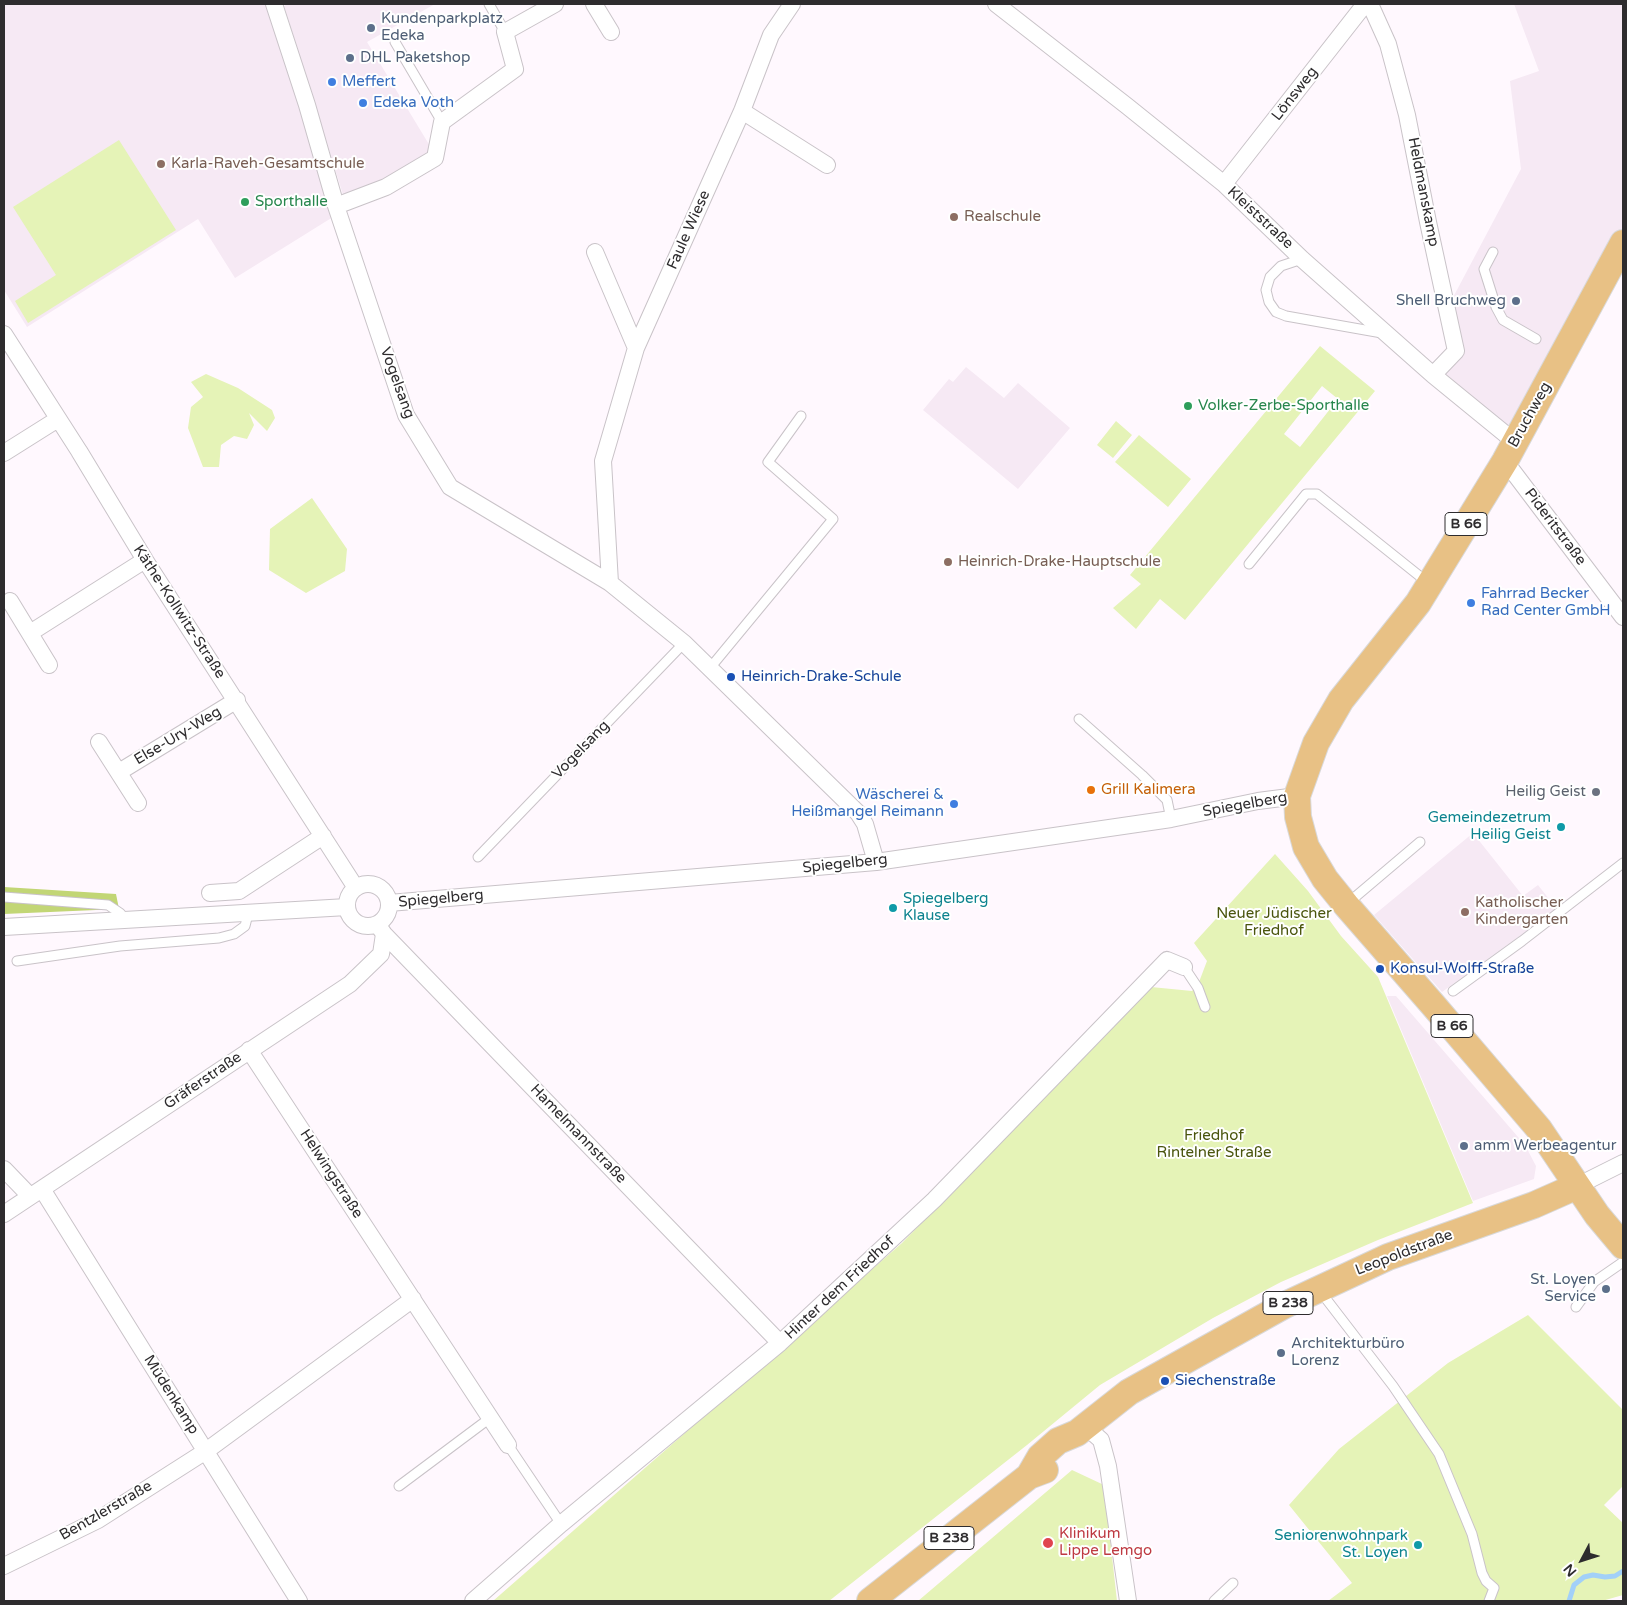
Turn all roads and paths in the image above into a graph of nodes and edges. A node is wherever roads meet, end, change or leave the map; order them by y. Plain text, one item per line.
1 (274, 4) edge
2 (489, 4) edge
3 (555, 4) edge
4 (594, 4) edge
5 (792, 4) edge
6 (996, 4) edge
7 (1365, 4) edge
8 (1370, 4) edge
9 (506, 32) junction
10 (611, 32) dead end
11 (395, 42) dead end
12 (742, 111) junction
13 (442, 122) junction
14 (827, 165) dead end
15 (1224, 184) junction
16 (336, 206) junction
17 (1623, 243) edge
18 (595, 252) dead end
19 (1493, 252) dead end
20 (1302, 258) junction
21 (4, 334) edge
22 (1388, 334) junction
23 (1536, 339) dead end
24 (636, 348) junction
25 (1433, 375) junction
26 (801, 416) dead end
27 (58, 419) junction
28 (1510, 452) junction
29 (4, 453) edge
30 (145, 560) junction
31 (1249, 564) dead end
32 (610, 583) junction
33 (1430, 584) junction
34 (10, 601) dead end
35 (1623, 617) edge
36 (30, 633) junction
37 (684, 643) junction
38 (50, 665) dead end
39 (710, 668) junction
40 (237, 700) junction
41 (1079, 719) dead end
42 (99, 742) dead end
43 (119, 772) junction
44 (1297, 796) junction
45 (138, 802) dead end
46 (1171, 819) junction
47 (323, 836) junction
48 (1420, 842) dead end
49 (478, 857) dead end
50 (876, 862) junction
51 (1623, 863) edge
52 (356, 888) junction
53 (210, 892) dead end
54 (4, 897) edge
55 (388, 904) junction
56 (1346, 905) junction
57 (346, 907) junction
58 (248, 914) junction
59 (125, 919) junction
60 (4, 927) edge
61 (381, 929) junction
62 (17, 961) dead end
63 (1184, 968) joint
64 (1453, 991) dead end
65 (1205, 1007) dead end
66 (249, 1050) junction
67 (1623, 1163) edge
68 (4, 1169) edge
69 (1576, 1186) junction
70 (36, 1192) junction
71 (4, 1214) edge
72 (1623, 1246) edge
73 (1623, 1262) edge
74 (1318, 1288) junction
75 (413, 1299) junction
76 (1576, 1307) dead end
77 (780, 1343) junction
78 (490, 1418) junction
79 (1081, 1429) junction
80 (508, 1445) joint
81 (206, 1451) junction
82 (399, 1486) dead end
83 (561, 1524) junction
84 (4, 1566) edge
85 (1233, 1583) dead end
86 (299, 1601) edge
87 (473, 1601) edge
88 (870, 1601) edge
89 (1128, 1601) edge
90 (1214, 1601) edge
91 (1489, 1601) edge

1 - 16 street, Vogelsang
2 - 9 lane
3 - 9 street
4 - 10 street
5 - 12 street, Faule Wiese
6 - 15 street, Kleiststraße
7 - 15 street, Lönsweg
8 - 25 street, Heldmanskamp
9 - 13 street
11 - 13 lane
12 - 14 street
12 - 24 street, Faule Wiese
13 - 16 street
15 - 20 street, Kleiststraße
16 - 32 street, Vogelsang
17 - 28 main road, Bruchweg / B 66
18 - 24 street
19 - 23 lane
20 - 22 street, Kleiststraße
20 - 22 lane
21 - 27 street, Käthe-Kollwitz-Straße
22 - 25 street, Kleiststraße
24 - 32 street, Faule Wiese
25 - 28 street, Kleiststraße
26 - 39 lane
27 - 29 street
27 - 30 street, Käthe-Kollwitz-Straße
28 - 33 main road, Bruchweg / B 66
28 - 35 street, Pideritstraße
30 - 36 street
30 - 40 street, Käthe-Kollwitz-Straße
31 - 33 lane
32 - 37 street, Vogelsang
33 - 44 main road, Bruchweg / B 66
34 - 36 street
36 - 38 street
37 - 39 street, Vogelsang
37 - 49 lane, Vogelsang
39 - 50 street, Vogelsang
40 - 43 street, Else-Ury-Weg
40 - 47 street, Käthe-Kollwitz-Straße
41 - 46 lane
42 - 43 street, Else-Ury-Weg
43 - 45 street, Else-Ury-Weg
44 - 46 street, Spiegelberg
44 - 56 main road, Bruchweg / B 66
46 - 50 street, Spiegelberg
47 - 52 street, Käthe-Kollwitz-Straße
47 - 53 street
48 - 56 lane
50 - 55 street, Spiegelberg
51 - 64 lane
52 - 55 street
52 - 57 street
54 - 59 lane
55 - 61 street
56 - 69 main road, B 66
57 - 58 street
57 - 61 street
58 - 59 street
58 - 62 lane
59 - 60 street
61 - 66 street, Gräferstraße
61 - 77 street, Hamelmannstraße
63 - 65 lane
63 - 77 street, Hinter dem Friedhof
66 - 70 street, Gräferstraße
66 - 75 street, Helwingstraße
67 - 69 street, Leopoldstraße
68 - 70 street, Müdenkamp
69 - 72 main road
69 - 74 main road, Leopoldstraße / B 238
70 - 71 street, Gräferstraße
70 - 81 street, Müdenkamp
73 - 76 lane
74 - 79 main road, Leopoldstraße / B 238
74 - 91 lane
75 - 78 street, Helwingstraße
75 - 81 street
77 - 83 street, Hinter dem Friedhof
78 - 80 street, Helwingstraße
78 - 82 lane
79 - 88 main road, B 238
79 - 89 street
80 - 83 lane, Helwingstraße
81 - 84 street, Bentzlerstraße
81 - 86 street, Müdenkamp
83 - 87 street, Hinter dem Friedhof
85 - 90 lane

